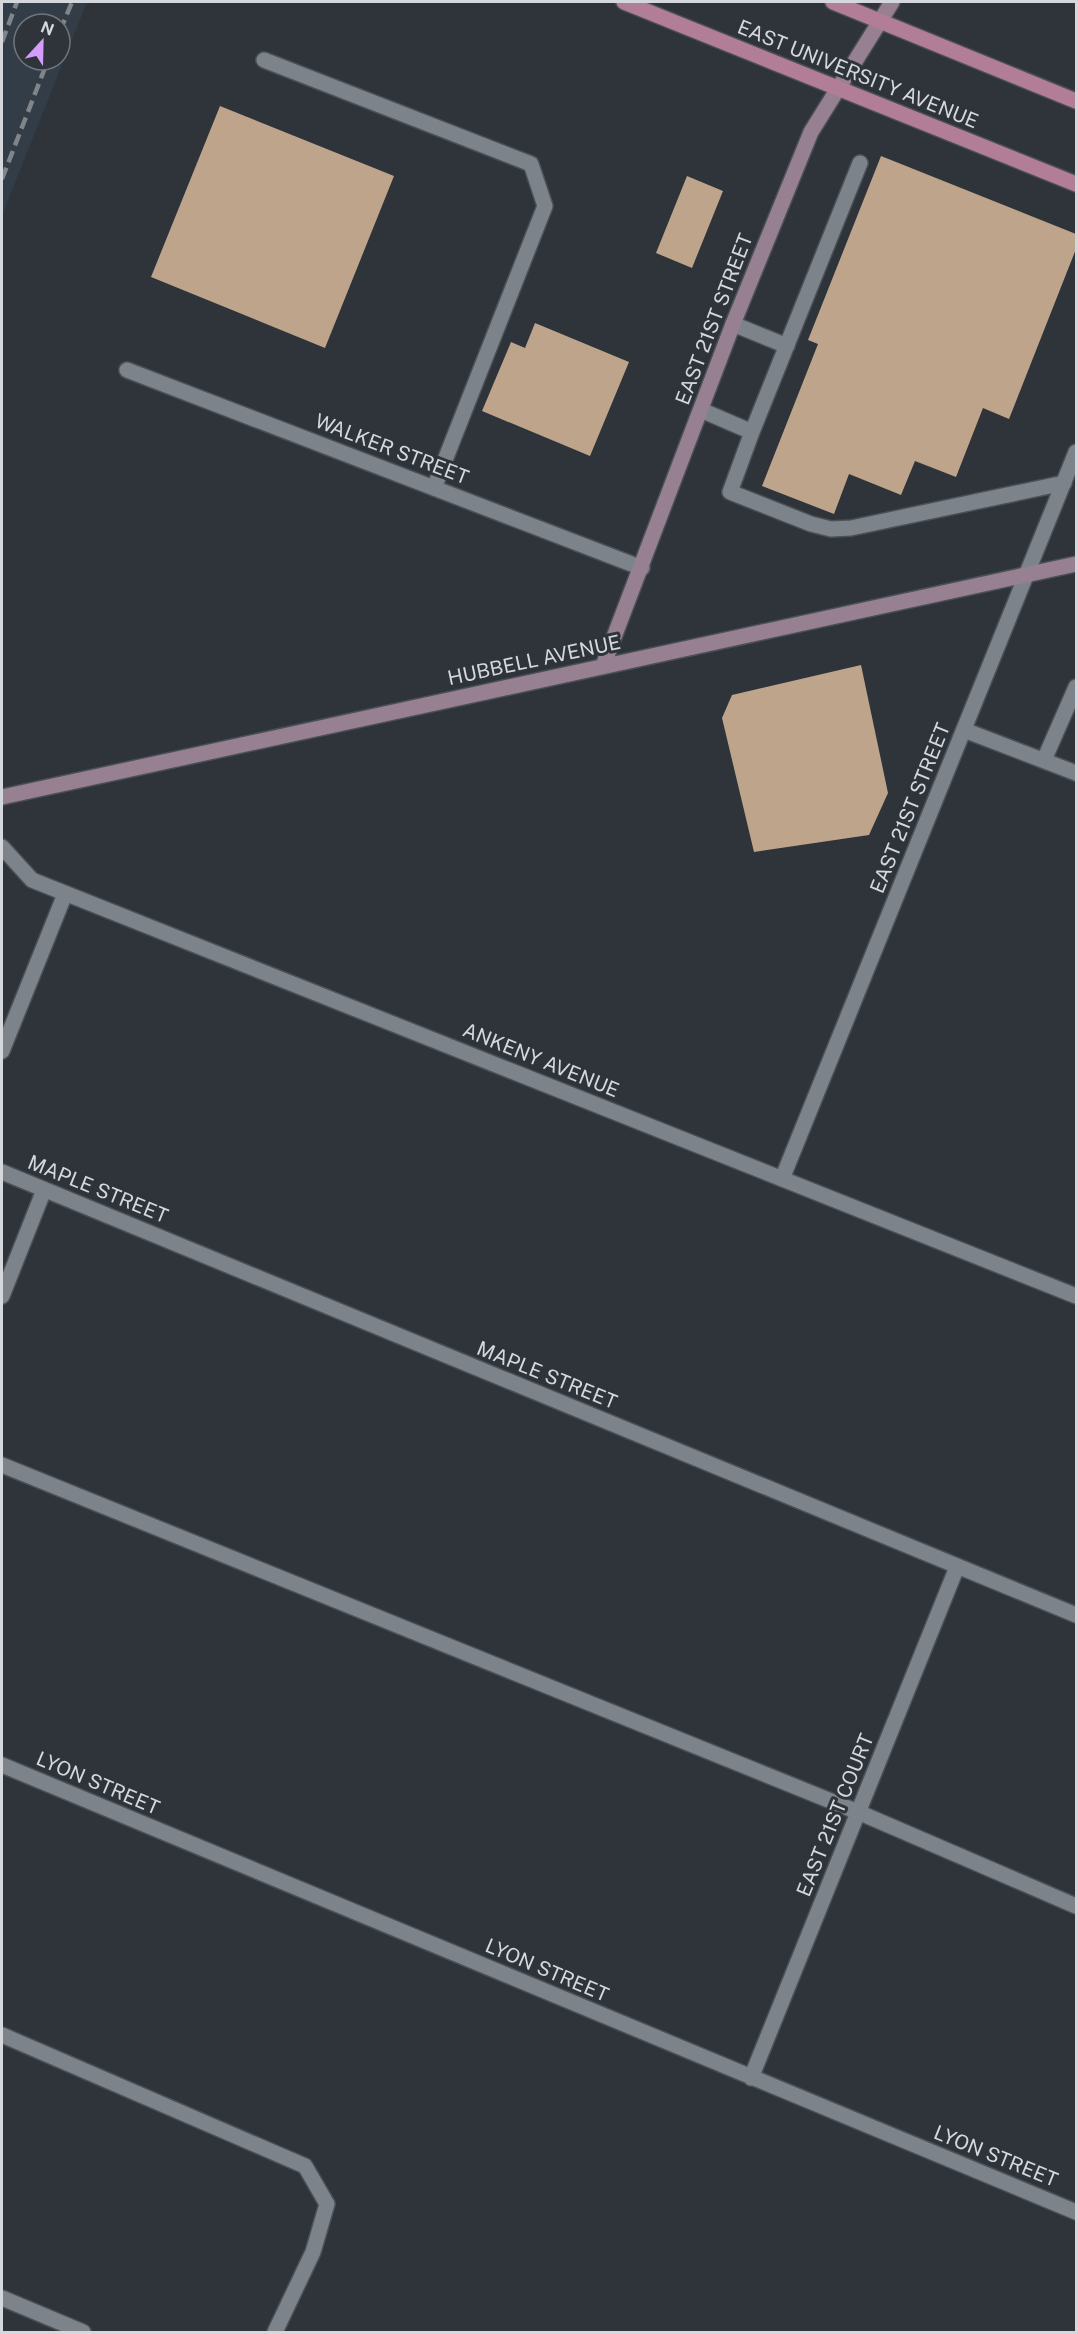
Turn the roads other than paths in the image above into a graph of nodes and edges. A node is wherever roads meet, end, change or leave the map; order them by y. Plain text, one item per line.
1 (624, 2) edge
2 (833, 2) edge
3 (892, 2) edge
4 (880, 21) junction
5 (264, 60) dead end
6 (838, 87) junction
7 (1077, 101) edge
8 (860, 163) dead end
9 (1077, 184) edge
10 (733, 324) junction
11 (787, 346) junction
12 (127, 370) dead end
13 (701, 410) junction
14 (752, 432) junction
15 (1077, 453) edge
16 (1064, 483) junction
17 (434, 488) junction
18 (1077, 564) edge
19 (642, 568) junction
20 (1027, 574) junction
21 (603, 666) junction
22 (1077, 687) edge
23 (964, 730) junction
24 (1044, 760) junction
25 (1077, 773) edge
26 (2, 797) edge
27 (2, 847) edge
28 (65, 894) junction
29 (2, 1051) edge
30 (2, 1172) edge
31 (782, 1179) junction
32 (44, 1190) junction
33 (2, 1296) edge
34 (1077, 1296) edge
35 (2, 1465) edge
36 (957, 1567) junction
37 (1077, 1615) edge
38 (2, 1765) edge
39 (858, 1812) junction
40 (1077, 1906) edge
41 (2, 2035) edge
42 (751, 2078) junction
43 (1077, 2212) edge
44 (2, 2298) edge
45 (83, 2332) edge
46 (275, 2332) edge

1 - 6 main road, EAST UNIVERSITY AVENUE
2 - 4 main road
3 - 4 main road, EAST 21ST STREET
4 - 6 main road, EAST 21ST STREET
4 - 7 main road
5 - 17 street
6 - 9 main road, EAST UNIVERSITY AVENUE
6 - 10 main road, EAST 21ST STREET
8 - 11 street
10 - 11 street
10 - 13 main road, EAST 21ST STREET
11 - 14 street
12 - 17 street, WALKER STREET
13 - 14 street
13 - 19 main road, EAST 21ST STREET
14 - 16 street
15 - 16 street, EAST 21ST STREET
16 - 20 street, EAST 21ST STREET
17 - 19 street, WALKER STREET
18 - 20 main road, HUBBELL AVENUE
19 - 21 main road, EAST 21ST STREET
20 - 21 main road, HUBBELL AVENUE
20 - 23 street, EAST 21ST STREET
21 - 26 main road, HUBBELL AVENUE
22 - 24 street
23 - 24 street
23 - 31 street, EAST 21ST STREET
24 - 25 street
27 - 28 street, ANKENY AVENUE
28 - 29 street
28 - 31 street, ANKENY AVENUE
30 - 32 street, MAPLE STREET
31 - 34 street, ANKENY AVENUE
32 - 33 street
32 - 36 street, MAPLE STREET
35 - 39 street
36 - 37 street, MAPLE STREET
36 - 39 street, EAST 21ST COURT
38 - 42 street, LYON STREET
39 - 40 street
39 - 42 street, EAST 21ST COURT
41 - 46 street
42 - 43 street, LYON STREET
44 - 45 street

